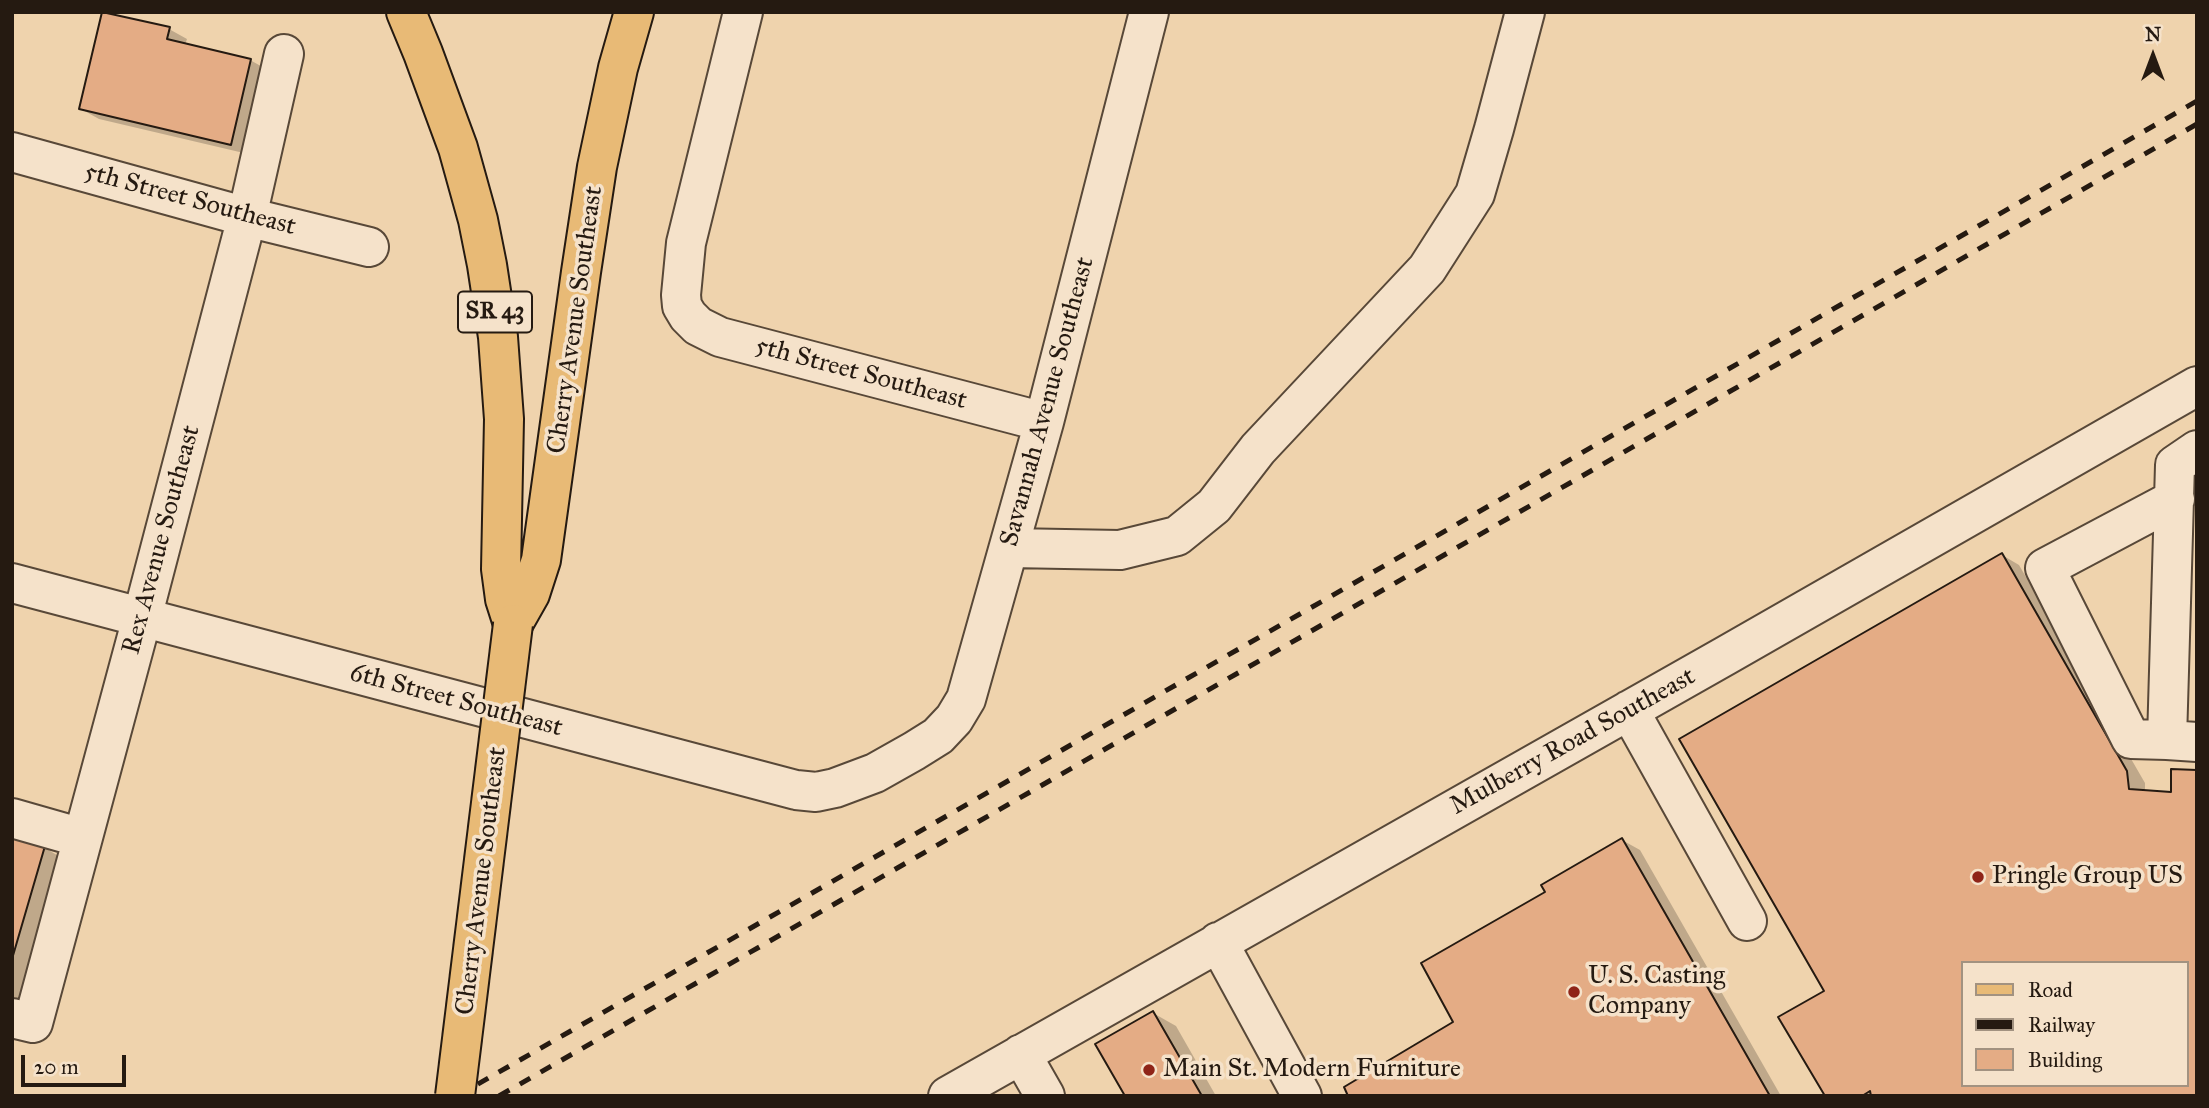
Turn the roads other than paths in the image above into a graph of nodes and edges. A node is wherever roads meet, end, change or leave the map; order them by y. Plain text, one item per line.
1 (406, 12) edge
2 (634, 12) edge
3 (743, 12) edge
4 (1525, 12) edge
5 (1146, 13) edge
6 (284, 54) dead end
7 (12, 152) edge
8 (247, 217) junction
9 (369, 247) dead end
10 (2197, 386) edge
11 (1044, 422) junction
12 (2197, 450) edge
13 (2175, 499) junction
14 (2185, 538) edge
15 (1010, 548) junction
16 (12, 583) edge
17 (142, 618) junction
18 (513, 624) junction
19 (2183, 640) edge
20 (1629, 710) junction
21 (2182, 741) edge
22 (898, 761) joint
23 (12, 818) edge
24 (82, 838) junction
25 (1747, 921) dead end
26 (1218, 942) junction
27 (22, 1021) edge
28 (1021, 1054) junction
29 (455, 1096) edge
30 (948, 1096) edge
31 (1045, 1096) edge
32 (1302, 1096) edge

1 - 18 main road, Cherry Avenue Southeast / SR 43
2 - 18 main road, Cherry Avenue Southeast / SR 43
3 - 11 street, 5th Street Southeast
4 - 15 street
5 - 11 street, Savannah Avenue Southeast
6 - 8 street, Rex Avenue Southeast
7 - 8 street, 5th Street Southeast
8 - 9 street, 5th Street Southeast
8 - 17 street, Rex Avenue Southeast
10 - 20 street, Mulberry Road Southeast
11 - 15 street, Savannah Avenue Southeast
12 - 13 street
13 - 14 street
13 - 21 street
14 - 19 street
15 - 22 street, Savannah Avenue Southeast
16 - 17 street, 6th Street Southeast
17 - 22 street, 6th Street Southeast
17 - 24 street, Rex Avenue Southeast
18 - 29 main road, Cherry Avenue Southeast / SR 43, bridge
19 - 21 street
20 - 25 street
20 - 26 street, Mulberry Road Southeast
23 - 24 street
24 - 27 street, Rex Avenue Southeast
26 - 28 street, Mulberry Road Southeast
26 - 32 street
28 - 30 street, Mulberry Road Southeast
28 - 31 street

